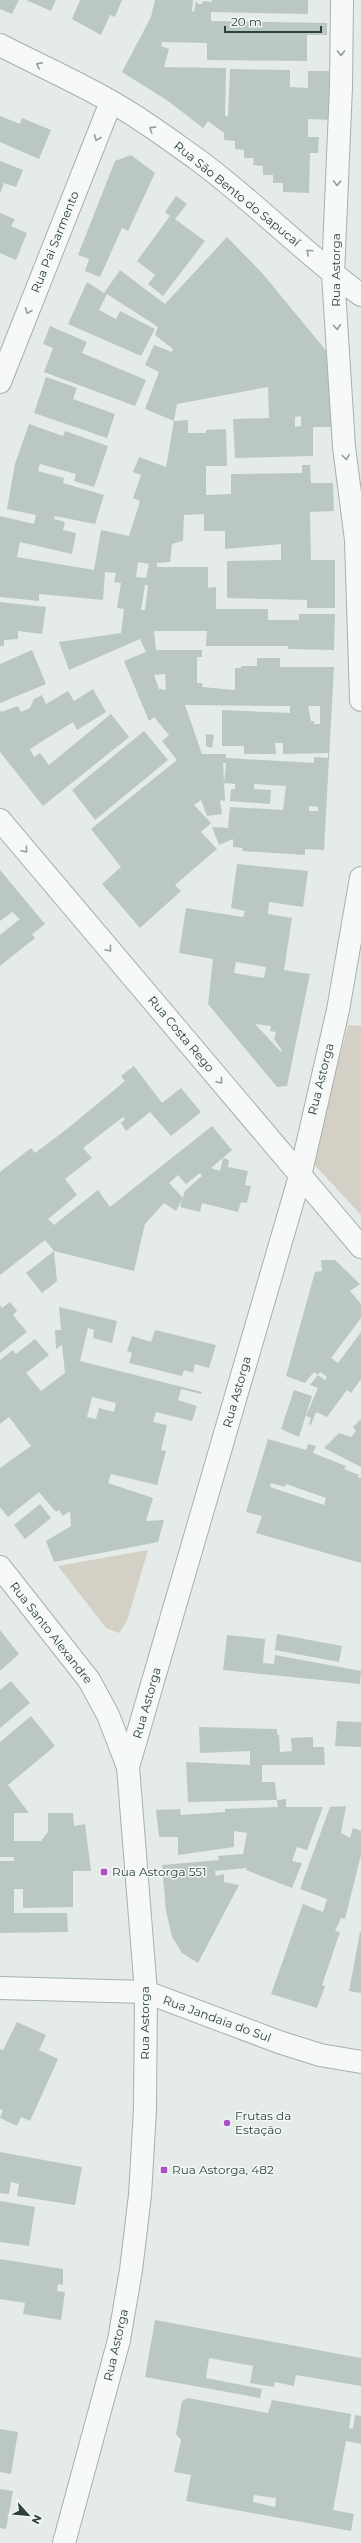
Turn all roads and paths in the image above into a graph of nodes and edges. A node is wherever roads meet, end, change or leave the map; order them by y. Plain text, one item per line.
1 (342, 0) edge
2 (0, 45) edge
3 (111, 102) junction
4 (333, 274) junction
5 (361, 295) edge
6 (0, 382) edge
7 (361, 519) edge
8 (356, 540) junction
9 (361, 700) edge
10 (0, 820) edge
11 (361, 878) edge
12 (300, 1176) junction
13 (361, 1248) edge
14 (0, 1567) edge
15 (128, 1767) junction
16 (0, 1988) edge
17 (146, 1992) junction
18 (361, 2062) edge
19 (64, 2543) edge

1 -> 4 street, Rua Astorga
3 -> 2 street, Rua São Bento do Sapucaí
4 -> 3 street, Rua São Bento do Sapucaí
3 -> 6 street, Rua Pai Sarmento
4 - 5 street, Rua São Bento do Sapucaí
4 -> 8 street, Rua Astorga
7 - 8 street, Rua Astorga
8 - 9 street, Rua Astorga
10 -> 12 street, Rua Costa Rego
11 - 12 street, Rua Astorga
12 - 13 street, Rua Costa Rego
12 - 15 street, Rua Astorga
14 - 15 street, Rua Santo Alexandre
15 - 17 street, Rua Astorga
16 - 17 street, Rua Jandaia do Sul
17 - 18 street, Rua Jandaia do Sul
17 - 19 street, Rua Astorga

